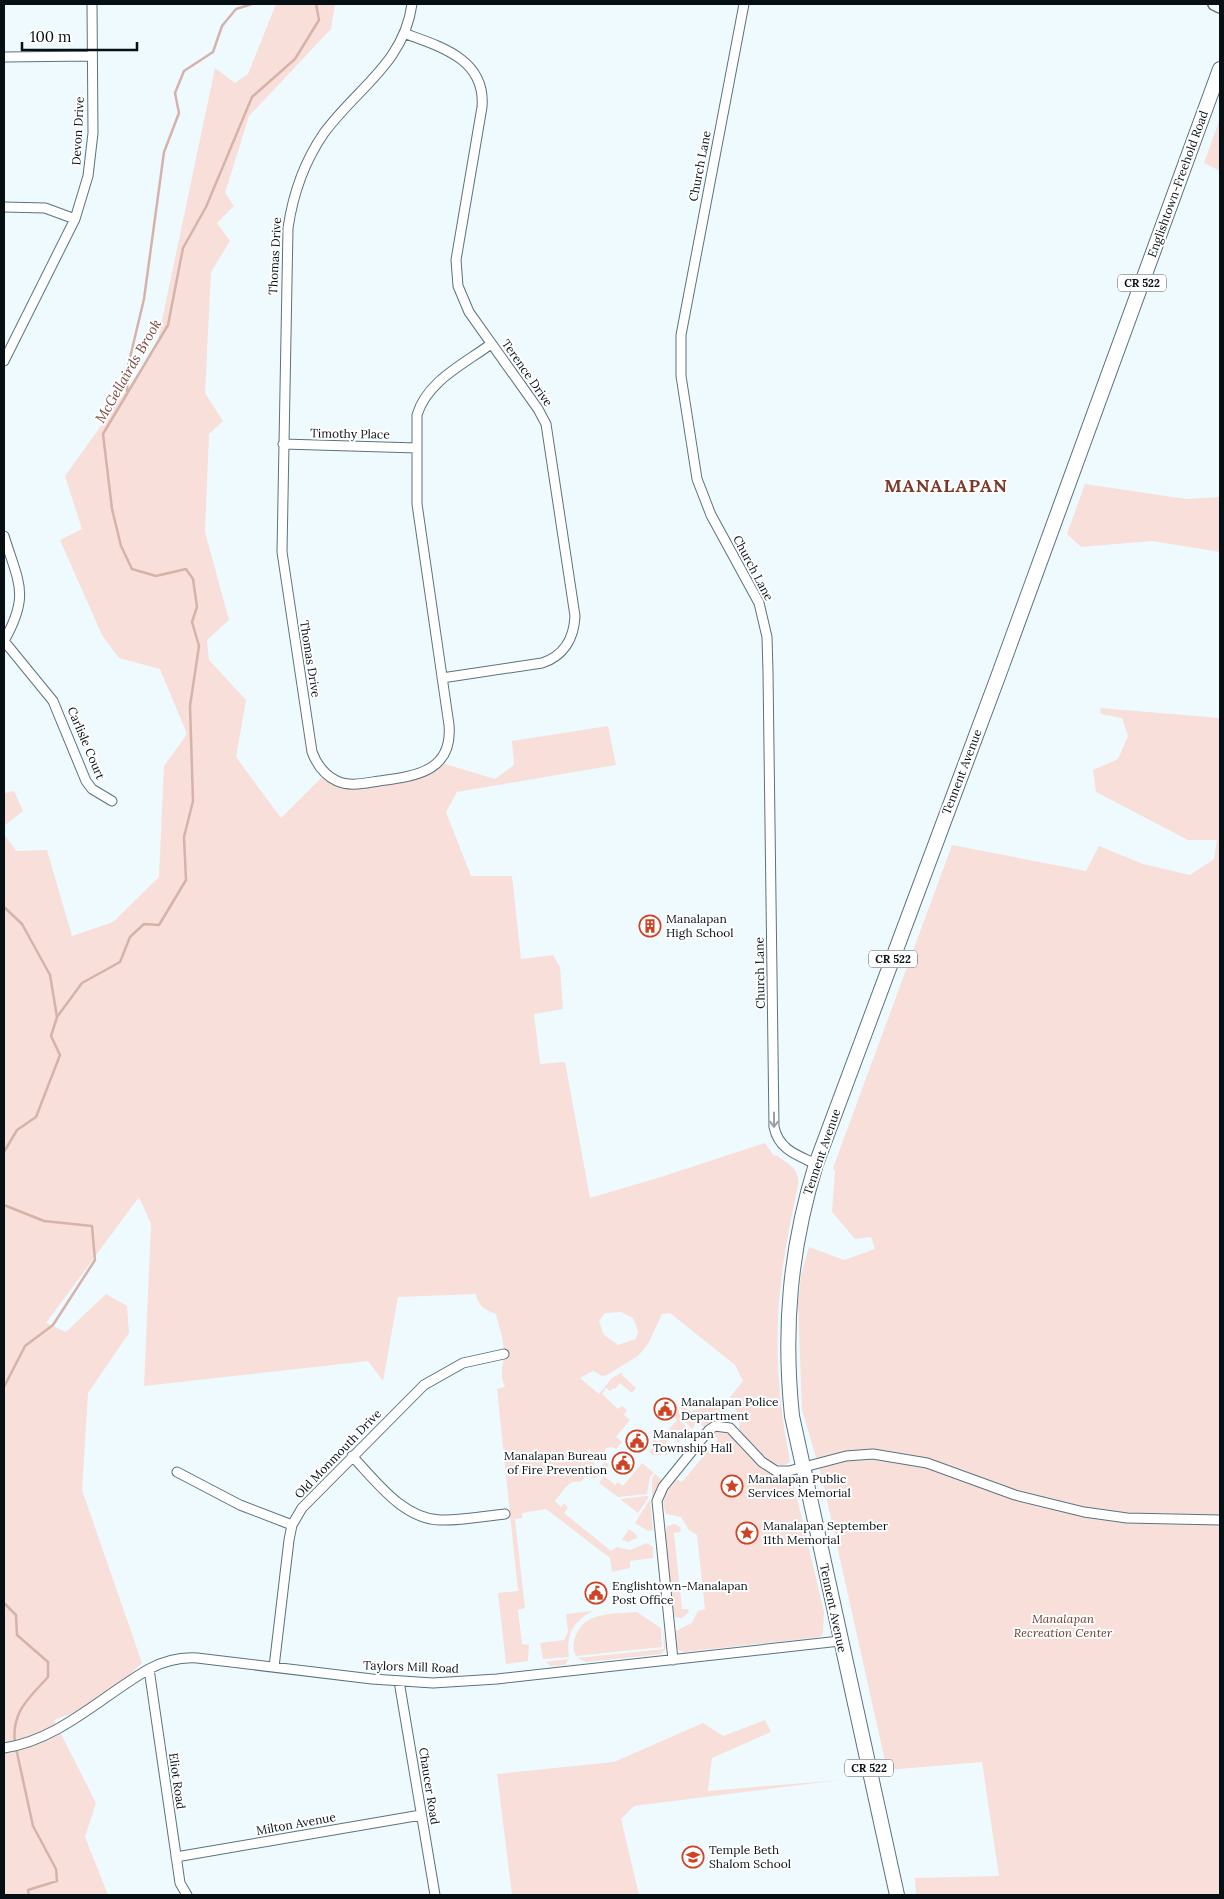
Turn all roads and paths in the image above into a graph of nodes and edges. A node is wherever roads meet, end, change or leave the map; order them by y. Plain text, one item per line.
1 (92, 4) edge
2 (412, 4) edge
3 (744, 4) edge
4 (1214, 4) edge
5 (1220, 7) edge
6 (406, 34) junction
7 (92, 56) junction
8 (4, 57) edge
9 (1220, 69) edge
10 (4, 207) edge
11 (75, 219) junction
12 (491, 344) junction
13 (4, 361) edge
14 (283, 444) junction
15 (417, 448) junction
16 (1064, 496) joint
17 (4, 536) edge
18 (4, 641) edge
19 (442, 678) junction
20 (112, 801) dead end
21 (816, 1164) junction
22 (504, 1354) dead end
23 (352, 1456) junction
24 (803, 1467) junction
25 (177, 1472) dead end
26 (505, 1514) dead end
27 (1220, 1520) edge
28 (292, 1525) junction
29 (840, 1641) junction
30 (673, 1660) junction
31 (274, 1667) junction
32 (149, 1669) junction
33 (399, 1681) junction
34 (7, 1747) edge
35 (421, 1816) junction
36 (176, 1857) junction
37 (187, 1895) edge
38 (434, 1895) edge
39 (897, 1895) edge

1 - 7 street, Devon Drive
2 - 6 street, Thomas Drive
3 -> 21 street, Church Lane
4 - 5 street
6 - 12 street, Terence Drive
6 - 14 street, Thomas Drive
7 - 8 street
7 - 11 street, Devon Drive
9 - 16 main road, Englishtown-Freehold Road / CR 522
10 - 11 street
11 - 13 street, Devon Drive
12 - 15 street, Thomas Drive
12 - 19 street, Terence Drive
14 - 15 street, Timothy Place
14 - 19 street, Thomas Drive
15 - 19 street, Thomas Drive
16 - 21 main road, Tennent Avenue / CR 522
17 - 18 street
18 - 20 street, Carlisle Court
21 - 24 main road, Tennent Avenue / CR 522
22 - 23 street, Old Monmouth Drive
23 - 26 street
23 - 28 street, Old Monmouth Drive
24 - 27 street
24 - 29 main road, Tennent Avenue / CR 522
24 - 30 street
25 - 28 street
28 - 31 street, Old Monmouth Drive
29 - 30 street, Taylors Mill Road
29 - 39 main road, Tennent Avenue / CR 522
30 - 33 street, Taylors Mill Road
31 - 32 street, Taylors Mill Road
31 - 33 street, Taylors Mill Road
32 - 34 street, Taylors Mill Road
32 - 36 street, Eliot Road
33 - 35 street, Chaucer Road
35 - 36 street, Milton Avenue
35 - 38 street, Chaucer Road
36 - 37 street, Eliot Road

